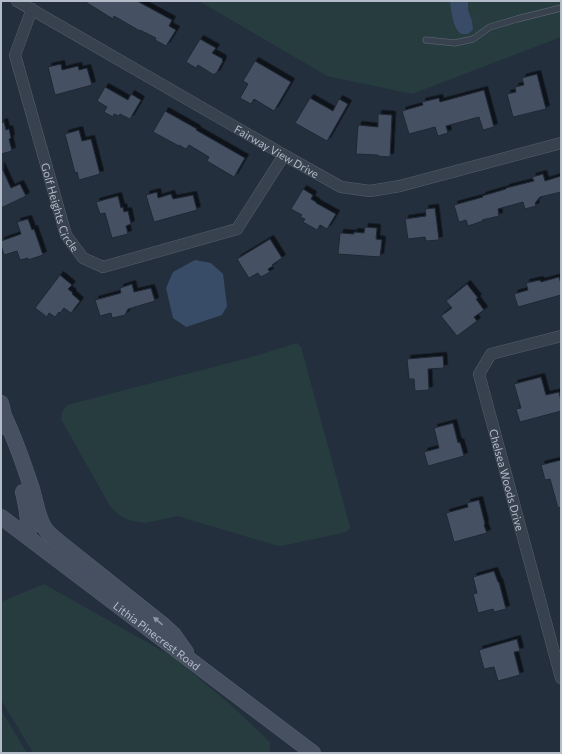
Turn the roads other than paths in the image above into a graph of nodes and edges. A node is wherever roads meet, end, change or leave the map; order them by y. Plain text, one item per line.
1 (18, 1) edge
2 (561, 8) edge
3 (32, 9) junction
4 (426, 40) dead end
5 (561, 143) edge
6 (284, 155) junction
7 (561, 336) edge
8 (3, 410) edge
9 (1, 517) edge
10 (28, 538) junction
11 (191, 662) junction
12 (561, 678) edge
13 (312, 753) edge

1 - 3 street, Fairway View Drive
2 - 4 lane
3 - 6 street, Fairway View Drive
3 - 6 street, Golf Heights Circle
5 - 6 street, Fairway View Drive
7 - 12 street, Chelsea Woods Drive
8 - 10 main road
11 -> 8 main road
9 - 10 main road, Lithia Pinecrest Road
10 - 11 main road, Lithia Pinecrest Road
11 - 13 main road, Lithia Pinecrest Road

